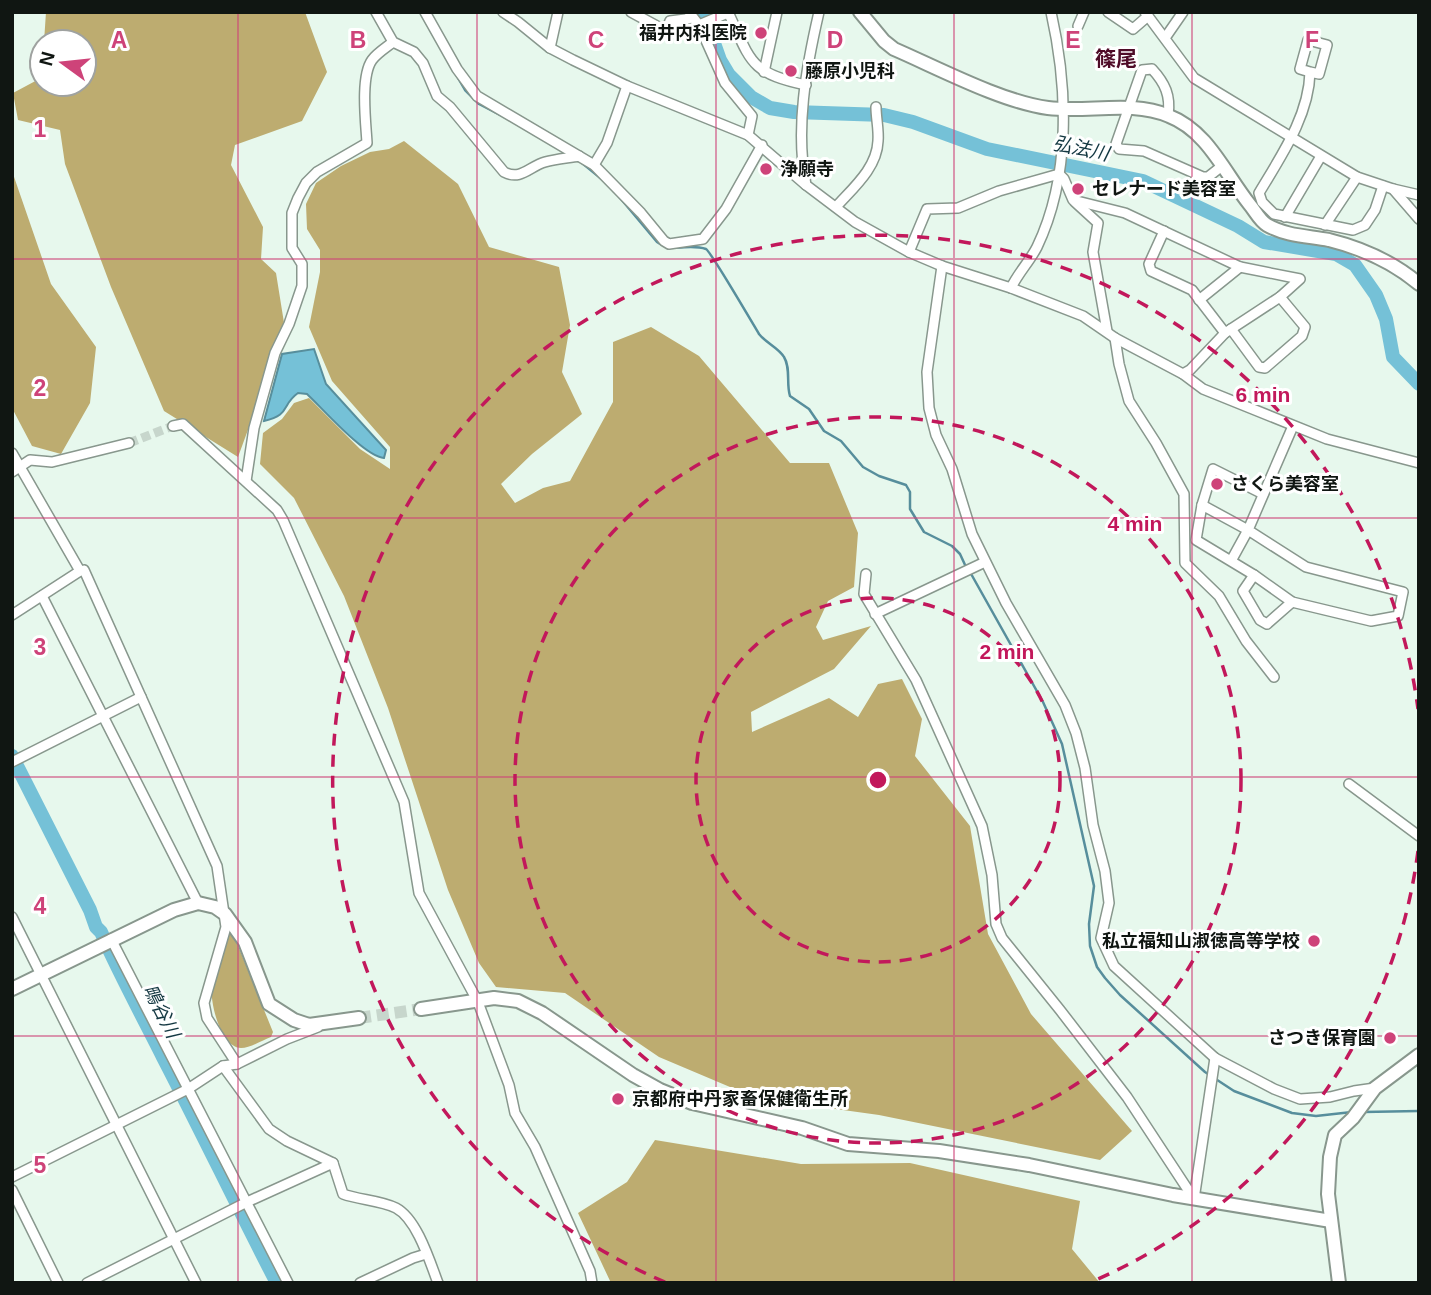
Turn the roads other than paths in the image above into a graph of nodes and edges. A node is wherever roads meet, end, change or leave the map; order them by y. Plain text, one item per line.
1 (376, 12) edge
2 (425, 12) edge
3 (503, 12) edge
4 (558, 12) edge
5 (631, 12) edge
6 (777, 12) edge
7 (819, 12) edge
8 (860, 12) edge
9 (1051, 12) edge
10 (1084, 12) edge
11 (1108, 12) edge
12 (1183, 12) edge
13 (729, 13) edge
14 (1147, 14) edge
15 (694, 19) edge
16 (1078, 26) dead end
17 (1166, 38) junction
18 (393, 42) junction
19 (550, 48) junction
20 (764, 72) junction
21 (1310, 72) dead end
22 (806, 85) junction
23 (627, 86) junction
24 (877, 107) dead end
25 (1127, 108) junction
26 (1062, 109) junction
27 (1168, 115) junction
28 (748, 135) junction
29 (1291, 139) junction
30 (762, 145) junction
31 (579, 156) junction
32 (1321, 156) junction
33 (594, 165) junction
34 (1222, 166) junction
35 (1060, 168) junction
36 (1357, 177) junction
37 (806, 185) junction
38 (1383, 186) junction
39 (1393, 189) junction
40 (1419, 195) edge
41 (1073, 200) junction
42 (836, 207) junction
43 (1285, 217) junction
44 (1419, 219) edge
45 (1325, 225) junction
46 (1164, 231) junction
47 (909, 251) junction
48 (942, 266) junction
49 (1240, 267) junction
50 (1419, 284) edge
51 (1011, 288) junction
52 (1280, 297) junction
53 (1199, 300) junction
54 (1107, 331) junction
55 (1228, 331) junction
56 (1115, 338) junction
57 (1183, 374) junction
58 (173, 426) dead end
59 (1293, 426) junction
60 (129, 443) tunnel mouth
61 (12, 453) edge
62 (1419, 463) edge
63 (22, 466) junction
64 (12, 472) edge
65 (246, 481) junction
66 (1262, 494) junction
67 (1202, 505) junction
68 (1248, 530) junction
69 (1231, 561) junction
70 (985, 562) junction
71 (80, 571) junction
72 (866, 574) dead end
73 (1254, 575) junction
74 (42, 596) junction
75 (1292, 602) junction
76 (875, 614) junction
77 (12, 615) edge
78 (1274, 677) dead end
79 (141, 697) junction
80 (103, 716) junction
81 (12, 762) edge
82 (1349, 784) dead end
83 (1419, 836) edge
84 (198, 903) junction
85 (225, 914) junction
86 (12, 918) edge
87 (106, 942) junction
88 (41, 975) junction
89 (12, 989) edge
90 (478, 1002) junction
91 (421, 1009) tunnel mouth
92 (359, 1018) tunnel mouth
93 (326, 1024) junction
94 (1419, 1055) edge
95 (1215, 1058) junction
96 (237, 1064) junction
97 (223, 1066) junction
98 (1376, 1088) junction
99 (188, 1090) junction
100 (116, 1125) junction
101 (333, 1163) junction
102 (12, 1177) edge
103 (12, 1190) edge
104 (1194, 1199) junction
105 (247, 1202) junction
106 (1331, 1221) junction
107 (174, 1239) junction
108 (426, 1254) junction
109 (58, 1283) edge
110 (87, 1283) edge
111 (196, 1283) edge
112 (288, 1283) edge
113 (360, 1283) edge
114 (438, 1283) edge
115 (592, 1283) edge
116 (1339, 1283) edge

1 - 18 street
2 - 31 street
3 - 19 street
4 - 19 street
5 - 15 street
6 - 20 street
7 - 22 street
8 - 26 street
9 - 26 street
10 - 16 street
11 - 14 street
12 - 17 street
13 - 15 street
13 - 20 street
14 - 17 street
15 - 28 street
17 - 29 street
18 - 31 street
18 - 65 street
19 - 23 street
20 - 22 street
21 - 29 street
22 - 37 street
23 - 28 street
23 - 33 street
24 - 42 street
25 - 26 street
25 - 27 street
25 - 27 street
25 - 34 street
26 - 35 street
27 - 34 street
28 - 30 street
29 - 32 street
29 - 43 street
30 - 33 street
30 - 37 street
31 - 33 street
32 - 36 street
32 - 43 street
34 - 50 street
35 - 41 street
35 - 47 street
35 - 51 street
36 - 38 street
36 - 45 street
37 - 42 street
38 - 39 street
38 - 45 street
39 - 40 street
39 - 44 street
41 - 46 street
41 - 54 street
42 - 47 street
43 - 45 street
46 - 49 street
46 - 53 street
47 - 48 street
48 - 51 street
48 - 70 street
49 - 52 street
49 - 53 street
51 - 54 street
52 - 55 street
52 - 55 street
53 - 55 street
54 - 56 street
55 - 57 street
56 - 57 street
56 - 78 street
57 - 59 street
58 - 65 street
59 - 62 street
59 - 66 street
60 - 63 street
61 - 63 street
63 - 64 street
63 - 71 street
65 - 90 street
66 - 67 street
66 - 68 street
67 - 68 street
67 - 69 street
68 - 69 street
68 - 75 street
69 - 73 street
70 - 76 street
70 - 95 street
71 - 74 street
71 - 79 street
72 - 76 street
73 - 75 street
73 - 75 street
74 - 77 street
74 - 80 street
76 - 104 street
79 - 80 street
79 - 85 street
80 - 81 street
80 - 84 street
82 - 83 street
84 - 85 street
84 - 87 street
85 - 93 street
85 - 96 street
86 - 88 street
87 - 88 street
87 - 99 street
88 - 89 street
88 - 100 street
90 - 91 street
90 - 104 street
90 - 115 street
92 - 93 street
93 - 96 street
94 - 98 street
95 - 98 street
95 - 104 street
96 - 97 street
97 - 99 street
97 - 101 street
98 - 106 street
99 - 100 street
99 - 105 street
100 - 102 street
100 - 107 street
101 - 105 street
101 - 108 street
103 - 109 street
104 - 106 street
105 - 107 street
105 - 112 street
106 - 116 street
107 - 110 street
107 - 111 street
108 - 113 street
108 - 114 street

